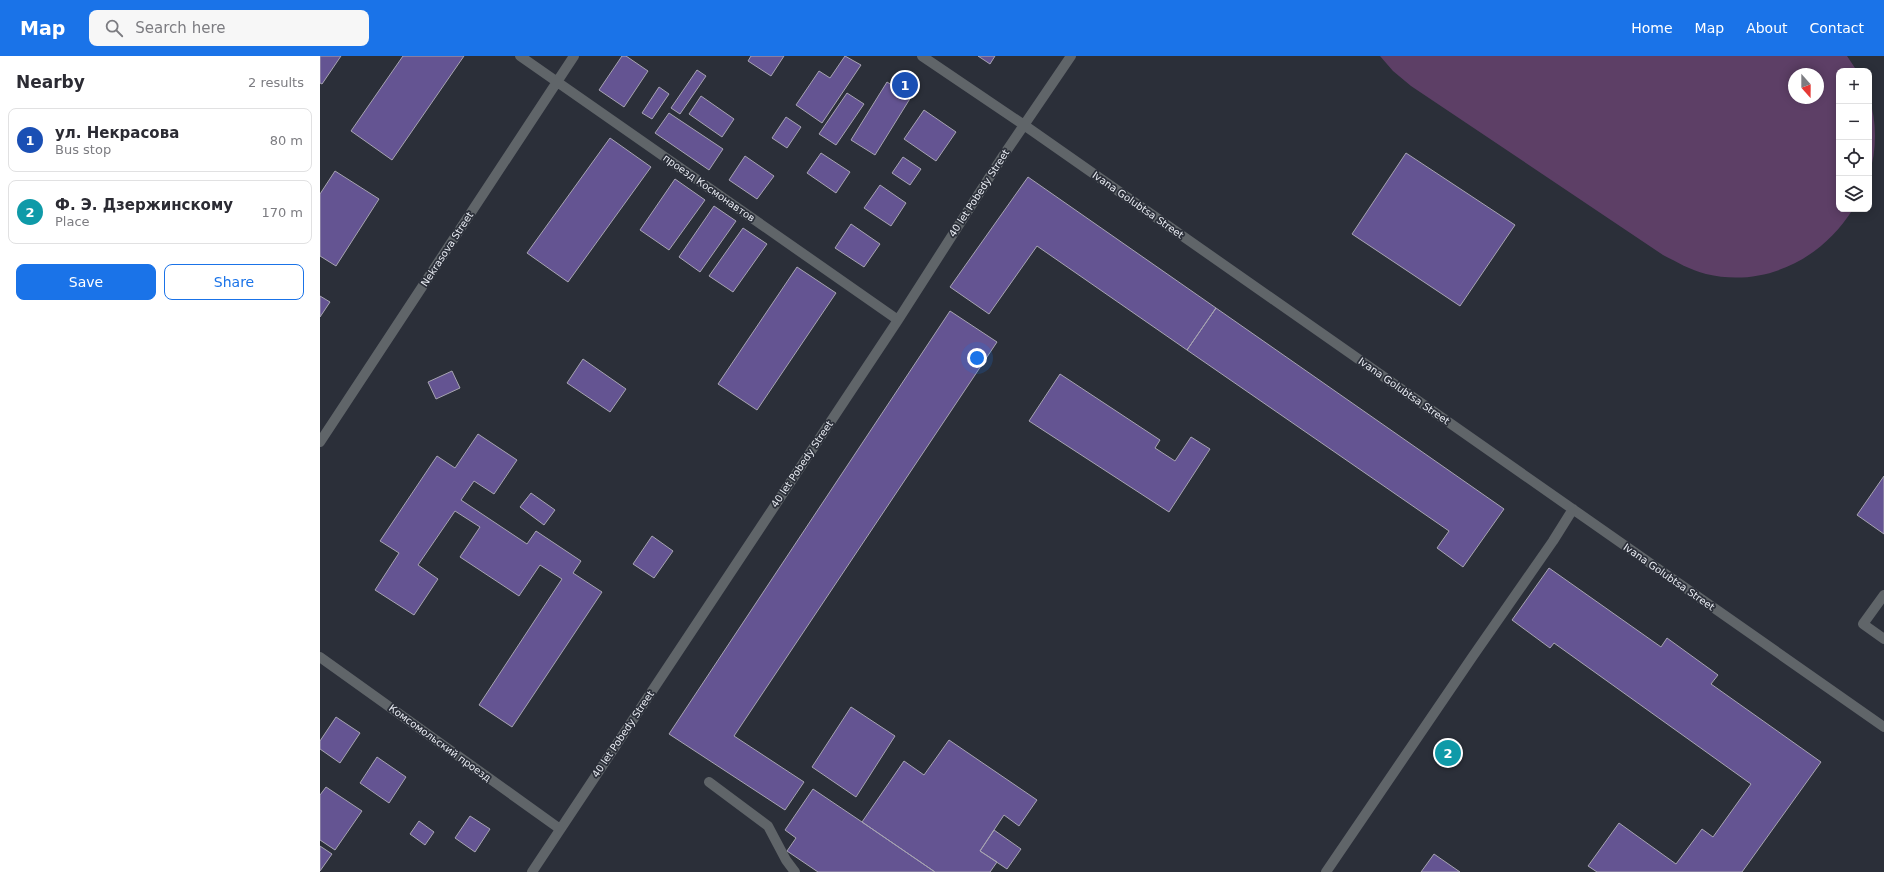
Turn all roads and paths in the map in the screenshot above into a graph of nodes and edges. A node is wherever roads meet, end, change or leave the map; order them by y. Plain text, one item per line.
1 (520, 56) edge
2 (574, 56) edge
3 (922, 56) edge
4 (1071, 56) edge
5 (556, 82) junction
6 (1024, 125) junction
7 (898, 320) junction
8 (320, 442) edge
9 (1573, 509) junction
10 (1884, 595) edge
11 (1884, 639) edge
12 (320, 657) edge
13 (1884, 727) edge
14 (709, 782) dead end
15 (560, 829) junction
16 (532, 872) edge
17 (795, 872) edge
18 (1326, 872) edge

1 - 5 street, проезд Космонавтов
2 - 5 street, Nekrasova Street
3 - 6 street, Ivana Golubtsa Street
4 - 6 street, 40 let Pobedy Street
5 - 7 street, проезд Космонавтов
5 - 8 street, Nekrasova Street
6 - 7 street, 40 let Pobedy Street
6 - 9 street, Ivana Golubtsa Street
7 - 15 street, 40 let Pobedy Street
9 - 13 street, Ivana Golubtsa Street
9 - 18 street
10 - 11 street
12 - 15 street, Комсомольский проезд
14 - 17 street
15 - 16 street, 40 let Pobedy Street

